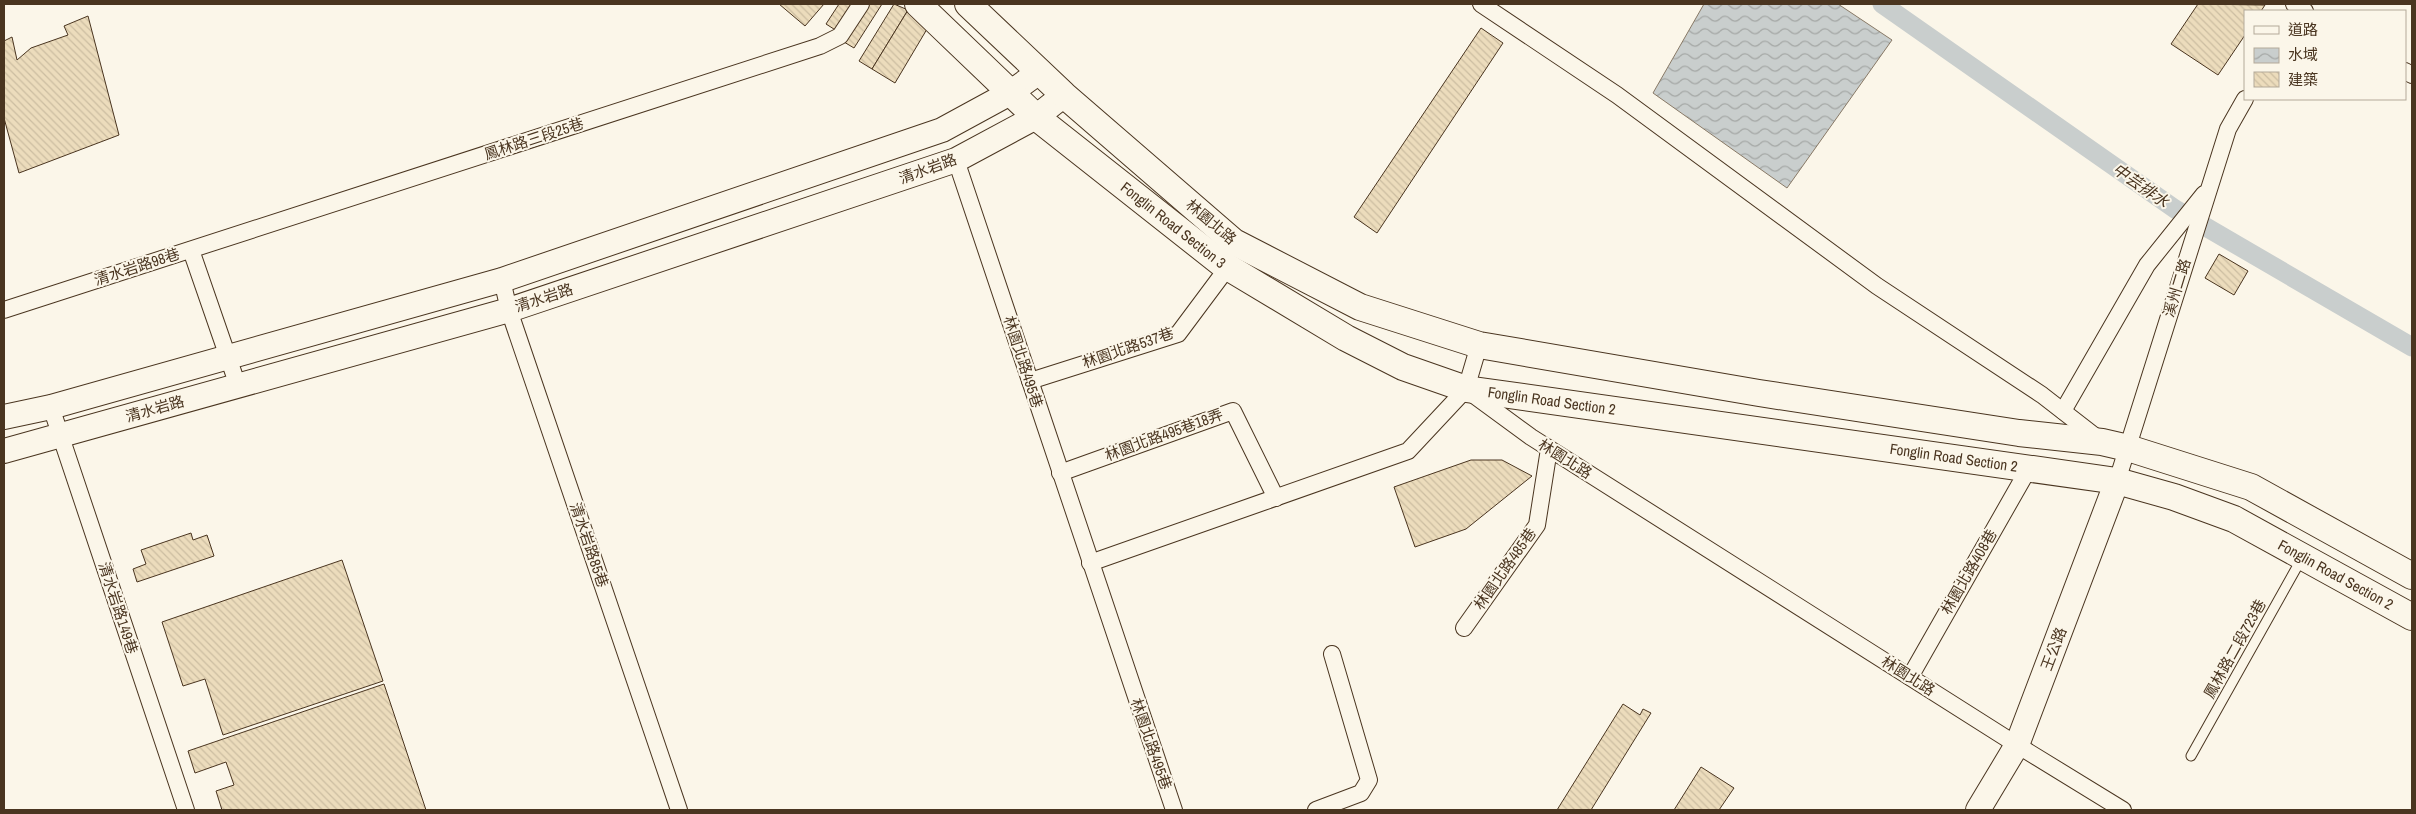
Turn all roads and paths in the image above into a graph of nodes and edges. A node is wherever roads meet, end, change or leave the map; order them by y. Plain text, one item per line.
1 (861, 4) edge
2 (918, 4) edge
3 (968, 4) edge
4 (1481, 4) edge
5 (1039, 72) junction
6 (1010, 93) junction
7 (1064, 95) junction
8 (2244, 100) edge
9 (1036, 117) junction
10 (956, 160) junction
11 (2201, 204) junction
12 (191, 250) junction
13 (1228, 268) junction
14 (502, 280) junction
15 (4, 310) edge
16 (509, 310) junction
17 (1479, 345) junction
18 (228, 357) junction
19 (1030, 381) junction
20 (238, 386) junction
21 (1466, 389) junction
22 (51, 407) junction
23 (2063, 411) junction
24 (4, 417) edge
25 (61, 436) junction
26 (2102, 442) junction
27 (1549, 448) junction
28 (2128, 448) junction
29 (4, 450) edge
30 (2029, 468) junction
31 (1060, 473) junction
32 (2117, 481) junction
33 (1276, 498) junction
34 (2303, 556) junction
35 (1090, 563) junction
36 (2412, 576) edge
37 (2412, 617) edge
38 (1464, 628) dead end
39 (1332, 654) dead end
40 (1910, 677) junction
41 (2017, 745) junction
42 (2191, 756) dead end
43 (186, 810) edge
44 (679, 810) edge
45 (1174, 810) edge
46 (1316, 810) edge
47 (1978, 810) edge
48 (2123, 810) edge

1 - 12 street, 鳳林路三段25巷
2 - 6 main road, Fonglin Road Section 3
3 - 5 main road
4 - 23 street
5 - 6 street, 清水岩路
5 - 7 main road
6 - 9 main road, Fonglin Road Section 3
6 - 14 street, 清水岩路
7 - 9 street, 清水岩路
7 - 17 main road, 林園北路
8 - 11 street, 溪州二路
9 - 10 street, 清水岩路
9 - 13 main road, Fonglin Road Section 3
10 - 16 street, 清水岩路
10 - 19 street, 林園北路495巷
11 - 23 street
11 - 28 street, 溪州二路
12 - 15 street, 清水岩路98巷
12 - 18 street, 清水岩路98巷
13 - 19 street, 林園北路537巷
13 - 21 main road, Fonglin Road Section 3
14 - 16 street, 清水岩路85巷
14 - 18 street, 清水岩路
16 - 20 street, 清水岩路
16 - 44 street, 清水岩路85巷
17 - 21 street
17 - 26 main road
18 - 20 street, 清水岩路98巷
18 - 22 street, 清水岩路
19 - 31 street, 林園北路495巷
20 - 25 street, 清水岩路
21 - 27 street, 林園北路
21 - 30 main road, Fonglin Road Section 2
21 - 33 street
22 - 24 street, 清水岩路
22 - 25 street, 清水岩路149巷
23 - 26 street
25 - 29 street, 清水岩路
25 - 43 street, 清水岩路149巷
26 - 28 main road
27 - 38 street, 林園北路485巷
27 - 40 street, 林園北路
28 - 32 street, 溪州二路
28 - 36 main road
30 - 32 main road, Fonglin Road Section 2
30 - 40 street, 林園北路408巷
31 - 33 street, 林園北路495巷18弄
31 - 35 street, 林園北路495巷
32 - 34 main road, Fonglin Road Section 2
32 - 41 street, 王公路
33 - 35 street
34 - 37 main road, Fonglin Road Section 2
34 - 42 lane, 鳳林路二段723巷
35 - 45 street, 林園北路495巷
39 - 46 street
40 - 41 street, 林園北路
41 - 47 street, 王公路
41 - 48 street, 林園北路

